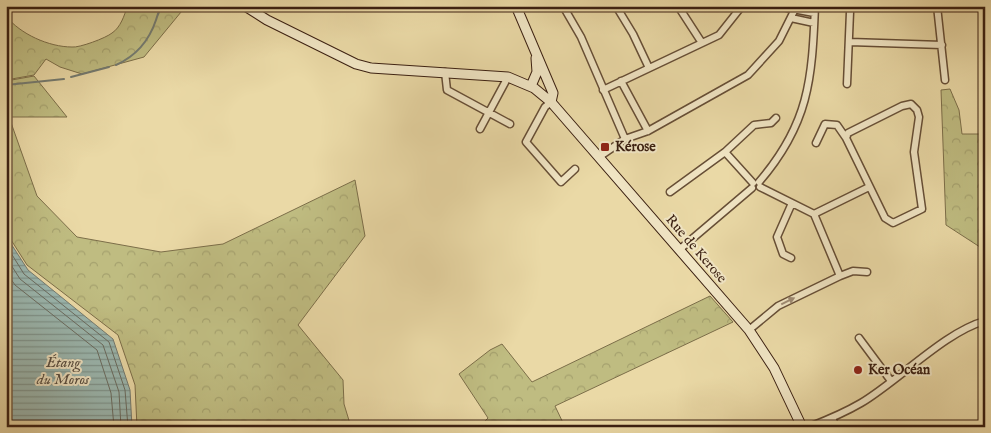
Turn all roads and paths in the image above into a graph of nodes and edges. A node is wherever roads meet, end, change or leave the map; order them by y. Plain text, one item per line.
1 (246, 6) edge
2 (516, 6) edge
3 (563, 6) edge
4 (616, 6) edge
5 (678, 6) edge
6 (742, 6) edge
7 (777, 6) edge
8 (937, 6) edge
9 (814, 10) edge
10 (795, 12) edge
11 (850, 12) dead end
12 (814, 23) junction
13 (850, 42) junction
14 (702, 43) junction
15 (942, 45) junction
16 (536, 56) junction
17 (649, 68) junction
18 (445, 72) junction
19 (545, 73) junction
20 (508, 76) junction
21 (945, 80) dead end
22 (621, 81) junction
23 (847, 84) dead end
24 (532, 87) junction
25 (603, 90) junction
26 (551, 102) junction
27 (489, 112) junction
28 (776, 118) dead end
29 (510, 124) dead end
30 (480, 130) dead end
31 (648, 131) junction
32 (846, 138) junction
33 (625, 139) junction
34 (816, 143) dead end
35 (725, 152) junction
36 (599, 157) junction
37 (576, 170) dead end
38 (756, 185) junction
39 (869, 186) junction
40 (670, 192) dead end
41 (792, 203) junction
42 (814, 214) junction
43 (679, 250) junction
44 (791, 258) dead end
45 (866, 272) dead end
46 (840, 276) junction
47 (985, 322) edge
48 (749, 330) junction
49 (859, 338) dead end
50 (891, 381) junction
51 (832, 418) junction
52 (802, 427) edge
53 (809, 427) edge
54 (836, 427) edge

1 - 18 main road, Rue de Kerose
2 - 16 main road
3 - 25 street
4 - 17 street
5 - 14 street
6 - 14 street
7 - 10 street
8 - 15 street
9 - 10 street
9 - 12 street
10 - 12 street
10 - 31 street
11 - 13 street
12 - 38 street
13 - 15 street
13 - 23 street
14 - 17 street
15 - 21 street
16 - 19 main road
16 - 24 main road
17 - 22 street
18 - 20 main road, Rue de Kerose
18 - 27 street
19 - 24 main road
19 - 26 main road
20 - 24 main road, Rue de Kerose
20 - 27 street
22 - 25 street
22 - 31 street
24 - 26 main road, Rue de Kerose
25 - 33 street
26 - 36 main road, Rue de Kerose
26 - 37 street
27 - 29 street
27 - 30 street
28 - 35 street
31 - 33 street
32 - 34 street
32 - 39 street
32 - 39 street
33 - 36 street
35 - 38 street
35 - 40 street
36 - 43 main road, Rue de Kerose
38 - 41 street
38 - 43 street
39 - 42 street
41 - 42 street
41 - 44 street
42 - 46 street
43 - 48 main road, Rue de Kerose
45 - 46 street
48 -> 46 street
47 - 50 street
48 - 52 main road, Rue de Kerose
49 - 50 street
50 - 51 street
51 - 53 street
51 - 54 street

